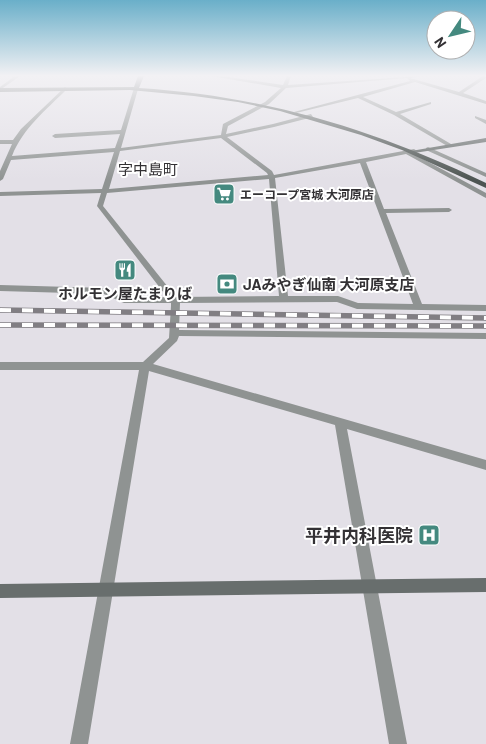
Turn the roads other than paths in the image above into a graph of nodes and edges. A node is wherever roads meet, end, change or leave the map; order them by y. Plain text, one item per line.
1 (42, 111) edge
2 (129, 111) edge
3 (252, 111) edge
4 (290, 111) edge
5 (301, 111) edge
6 (389, 111) edge
7 (406, 111) edge
8 (296, 112) junction
9 (396, 114) junction
10 (311, 116) junction
11 (477, 118) dead end
12 (486, 122) edge
13 (122, 132) junction
14 (55, 136) dead end
15 (223, 137) junction
16 (486, 140) edge
17 (0, 142) edge
18 (15, 142) junction
19 (450, 146) junction
20 (428, 149) junction
21 (115, 150) junction
22 (414, 151) junction
23 (405, 152) junction
24 (9, 158) junction
25 (362, 160) junction
26 (486, 175) edge
27 (272, 177) junction
28 (0, 179) edge
29 (486, 186) edge
30 (104, 191) junction
31 (0, 194) edge
32 (486, 196) edge
33 (449, 210) dead end
34 (382, 211) junction
35 (0, 288) edge
36 (284, 300) junction
37 (175, 301) junction
38 (419, 308) junction
39 (486, 308) edge
40 (174, 333) junction
41 (486, 336) edge
42 (0, 366) edge
43 (145, 366) junction
44 (340, 423) junction
45 (486, 465) edge
46 (486, 585) edge
47 (369, 586) junction
48 (106, 589) junction
49 (0, 592) edge
50 (79, 744) edge
51 (398, 744) edge

1 - 18 street
2 - 13 street
3 - 15 street
4 - 8 main road
5 - 8 street
6 - 9 street
7 - 9 street
8 - 10 main road
9 - 19 street
10 - 15 street
10 - 22 main road
11 - 12 street
13 - 14 street
13 - 21 street
15 - 21 street
15 - 27 street
16 - 19 street
17 - 18 street
18 - 24 street
19 - 20 street
20 - 22 street
20 - 26 street
21 - 24 street
21 - 30 street
22 - 23 street
22 - 29 main road
23 - 25 street
23 - 32 street
24 - 28 street
25 - 27 street
25 - 34 street
27 - 30 street
27 - 36 street
30 - 31 street
30 - 37 street
33 - 34 street
34 - 38 street
35 - 37 street
36 - 37 street
36 - 38 street
37 - 40 street
38 - 39 street
40 - 41 street
40 - 43 street
42 - 43 street
43 - 44 street
43 - 48 street
44 - 45 street
44 - 47 street
46 - 47 street
47 - 48 street
47 - 51 street
48 - 49 street
48 - 50 street

